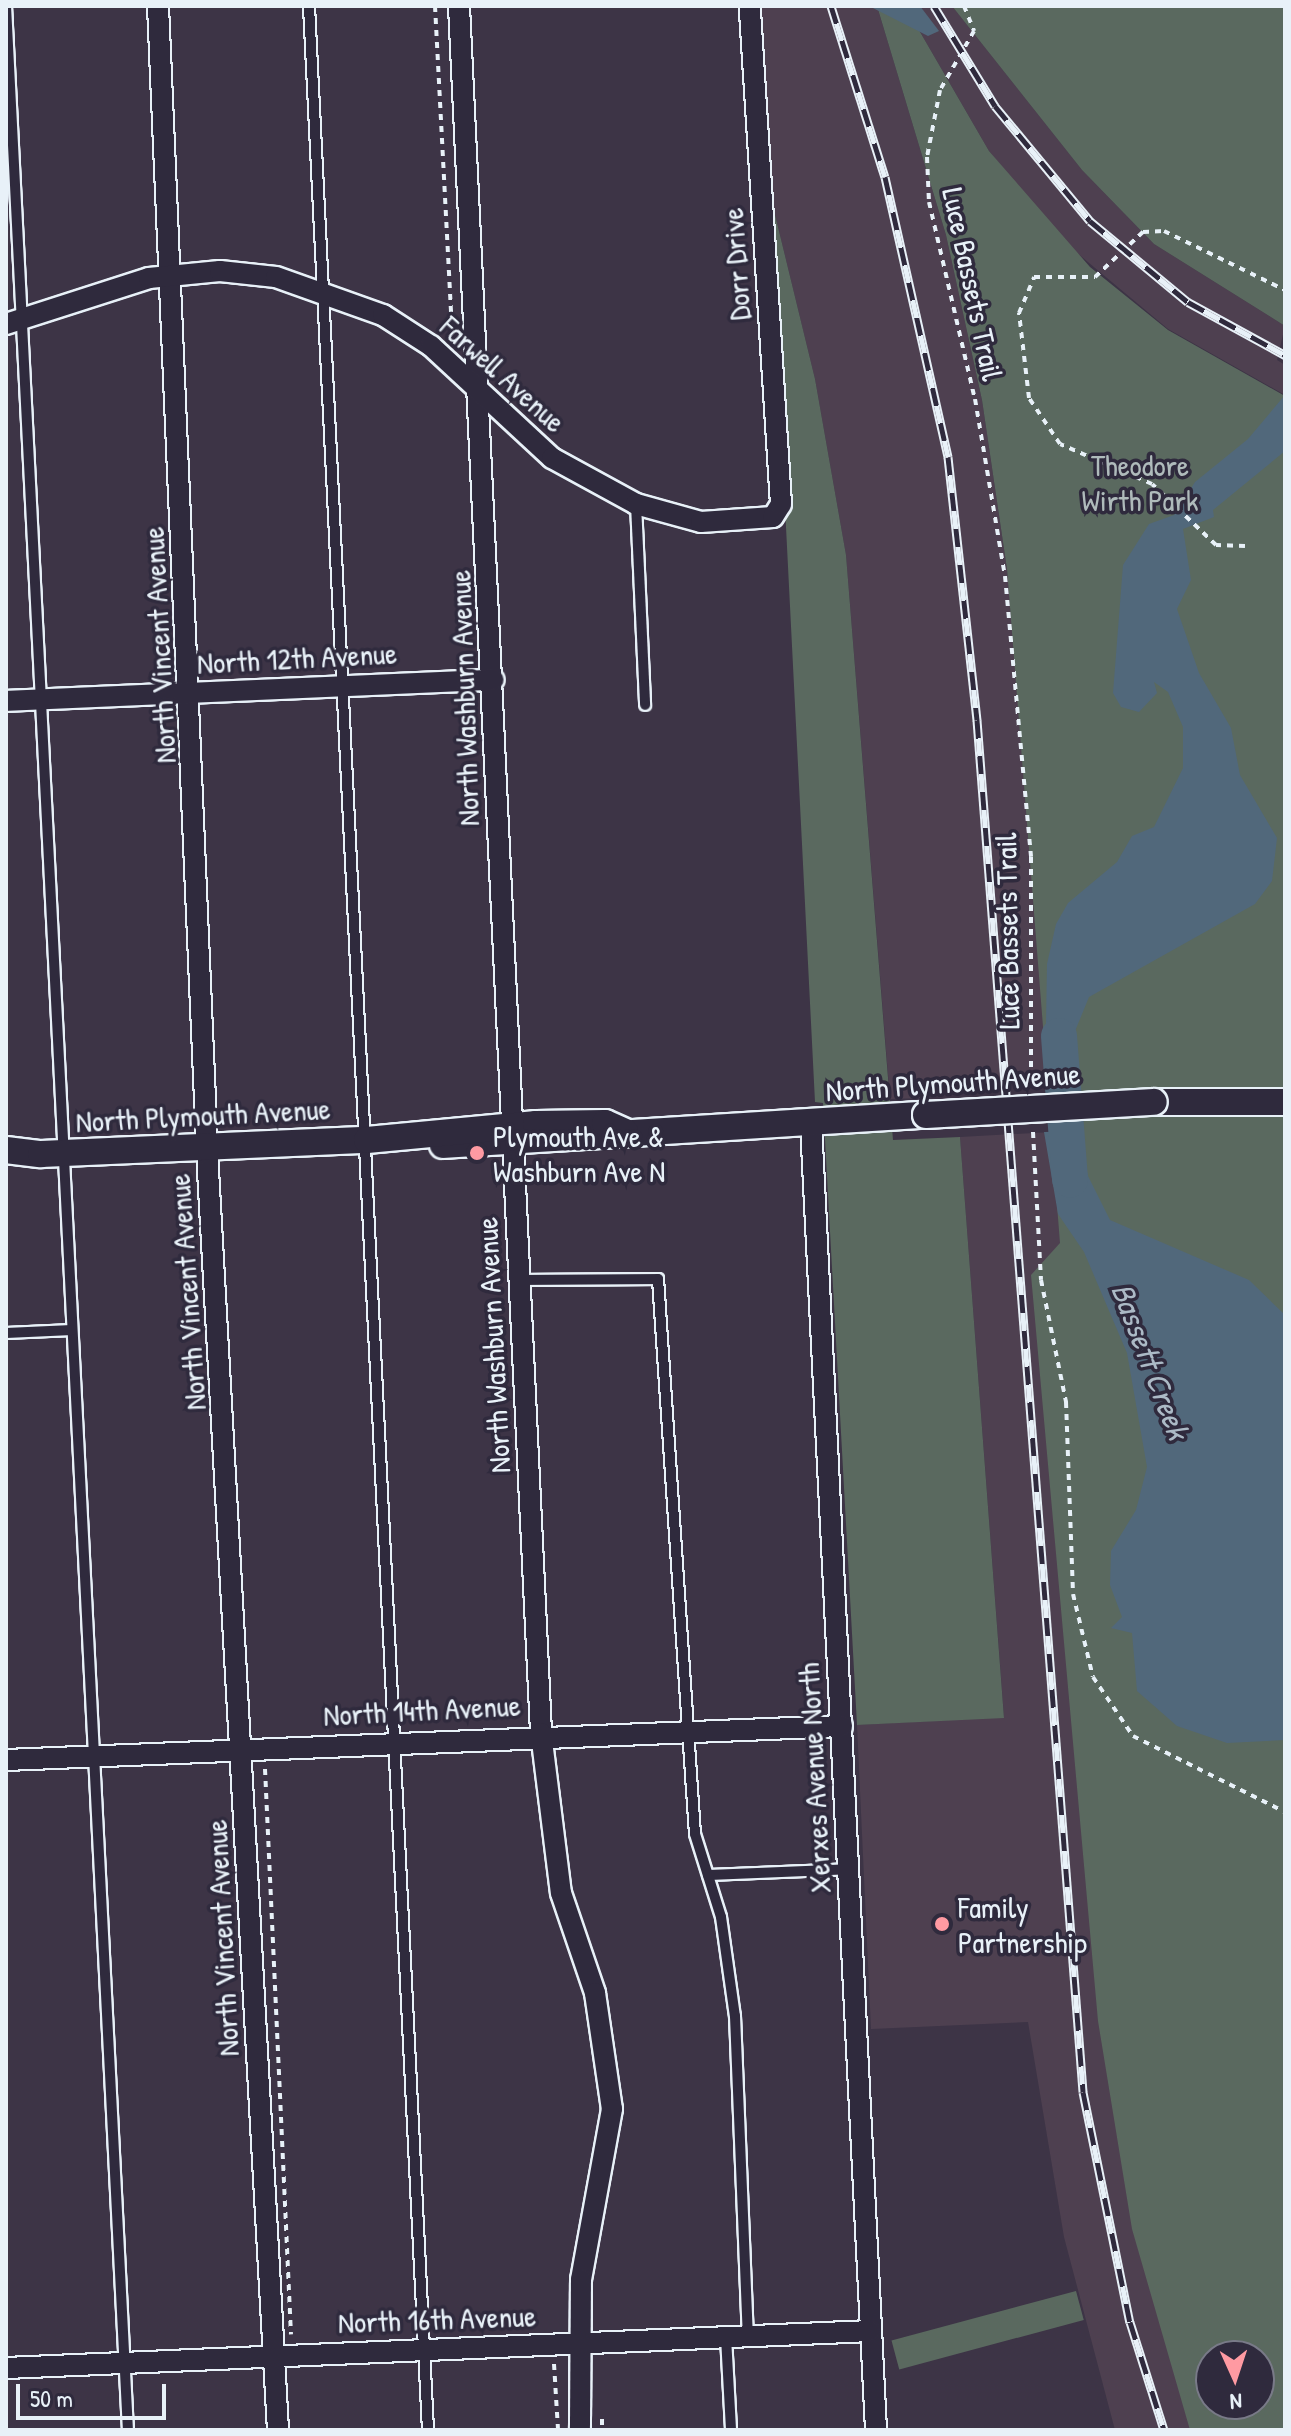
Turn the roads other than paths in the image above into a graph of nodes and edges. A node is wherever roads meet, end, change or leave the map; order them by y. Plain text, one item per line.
1 (6, 6) edge
2 (158, 6) edge
3 (309, 6) edge
4 (459, 6) edge
5 (750, 6) edge
6 (171, 276) junction
7 (324, 290) junction
8 (14, 322) edge
9 (480, 393) junction
10 (636, 504) junction
11 (773, 517) joint
12 (494, 680) junction
13 (343, 685) junction
14 (191, 692) junction
15 (41, 700) junction
16 (6, 701) edge
17 (645, 705) dead end
18 (1285, 1102) edge
19 (811, 1124) junction
20 (512, 1135) junction
21 (367, 1140) junction
22 (207, 1147) junction
23 (6, 1150) edge
24 (52, 1154) junction
25 (6, 1165) edge
26 (522, 1280) junction
27 (72, 1330) junction
28 (6, 1333) edge
29 (842, 1726) junction
30 (541, 1733) junction
31 (690, 1733) junction
32 (393, 1742) junction
33 (242, 1749) junction
34 (91, 1756) junction
35 (6, 1760) edge
36 (849, 1869) junction
37 (708, 1875) junction
38 (870, 2331) junction
39 (748, 2336) junction
40 (726, 2337) junction
41 (575, 2343) junction
42 (425, 2348) junction
43 (274, 2357) junction
44 (125, 2363) junction
45 (6, 2368) edge
46 (128, 2430) edge
47 (278, 2430) edge
48 (428, 2430) edge
49 (580, 2430) edge
50 (731, 2430) edge
51 (876, 2430) edge

1 - 8 lane
2 - 6 street, North Vincent Avenue
3 - 7 lane
4 - 9 street, North Washburn Avenue
5 - 11 street, Dorr Drive
6 - 7 street, Farwell Avenue
6 - 8 street, Farwell Avenue
6 - 14 street, North Vincent Avenue
7 - 9 street, Farwell Avenue
7 - 13 lane
8 - 15 lane
9 - 10 street, Farwell Avenue
9 - 12 street, North Washburn Avenue
10 - 11 street, Farwell Avenue
10 - 17 lane
12 - 13 street, North 12th Avenue
12 - 20 street, North Washburn Avenue
13 - 14 street, North 12th Avenue
13 - 21 lane
14 - 15 street, North 12th Avenue
14 - 22 street, North Vincent Avenue
15 - 16 street, North 12th Avenue
15 - 24 lane
18 - 19 street, North Plymouth Avenue, bridge
19 - 20 street, North Plymouth Avenue
19 - 29 street, Xerxes Avenue North
20 - 21 street, North Plymouth Avenue
20 - 26 street, North Washburn Avenue
21 - 22 street, North Plymouth Avenue
21 - 32 lane
22 - 24 street, North Plymouth Avenue
22 - 33 street, North Vincent Avenue
23 - 24 street, North Plymouth Avenue
24 - 25 street, North Plymouth Avenue
24 - 27 lane
26 - 30 street, North Washburn Avenue
26 - 31 lane
27 - 28 lane
27 - 34 lane
29 - 31 street, North 14th Avenue
29 - 36 street, Xerxes Avenue North
30 - 31 street, North 14th Avenue
30 - 32 street, North 14th Avenue
30 - 41 street, North Washburn Avenue
31 - 37 lane
32 - 33 street, North 14th Avenue
32 - 42 lane
33 - 34 street, North 14th Avenue
33 - 43 street, North Vincent Avenue
34 - 35 street, North 14th Avenue
34 - 44 lane
36 - 37 lane
36 - 38 street, Xerxes Avenue North
37 - 39 lane
38 - 39 street, North 16th Avenue
38 - 51 street, Xerxes Avenue North
39 - 40 street, North 16th Avenue
40 - 41 street, North 16th Avenue
40 - 50 lane
41 - 42 street, North 16th Avenue
41 - 49 street, North Washburn Avenue
42 - 43 street, North 16th Avenue
42 - 48 lane
43 - 44 street, North 16th Avenue
43 - 47 street, North Vincent Avenue
44 - 45 street, North 16th Avenue
44 - 46 lane

